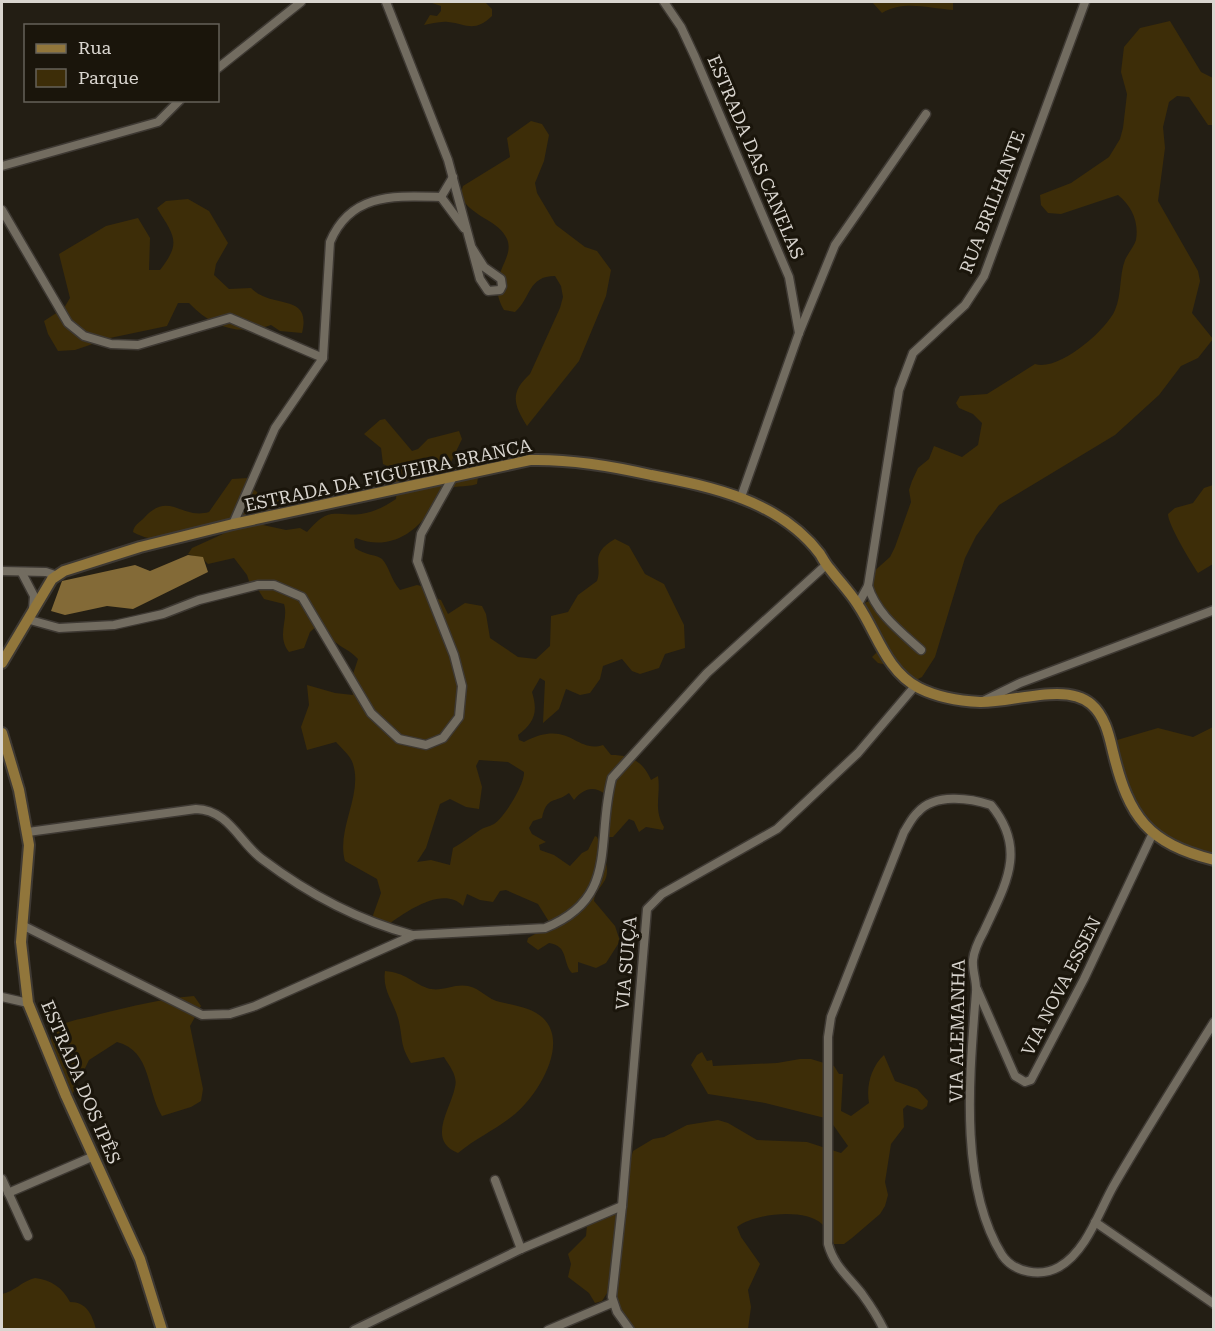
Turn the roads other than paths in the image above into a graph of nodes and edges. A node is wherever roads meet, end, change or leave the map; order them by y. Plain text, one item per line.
1 (301, 2) edge
2 (386, 2) edge
3 (666, 2) edge
4 (1085, 2) edge
5 (219, 67) edge
6 (178, 102) edge
7 (926, 114) dead end
8 (2, 166) edge
9 (453, 177) junction
10 (441, 197) junction
11 (2, 210) edge
12 (468, 235) junction
13 (472, 248) junction
14 (799, 333) junction
15 (323, 358) junction
16 (453, 477) junction
17 (741, 497) junction
18 (233, 524) junction
19 (826, 565) junction
20 (2, 571) edge
21 (22, 573) junction
22 (55, 575) junction
23 (868, 586) junction
24 (858, 604) junction
25 (1214, 610) edge
26 (31, 618) junction
27 (921, 650) dead end
28 (2, 663) edge
29 (915, 686) junction
30 (981, 702) junction
31 (2, 733) edge
32 (27, 832) junction
33 (1152, 835) junction
34 (1214, 860) edge
35 (22, 925) junction
36 (414, 935) junction
37 (977, 988) junction
38 (2, 997) edge
39 (28, 1003) junction
40 (1214, 1022) edge
41 (94, 1156) junction
42 (2, 1179) edge
43 (495, 1180) dead end
44 (8, 1193) junction
45 (622, 1206) junction
46 (1095, 1222) junction
47 (28, 1236) dead end
48 (521, 1249) junction
49 (612, 1303) junction
50 (1214, 1304) edge
51 (162, 1329) edge
52 (354, 1329) edge
53 (548, 1329) edge
54 (630, 1329) edge
55 (885, 1329) edge

1 - 5 street
2 - 9 street
3 - 14 street, ESTRADA DAS CANELAS
4 - 23 street, RUA BRILHANTE
6 - 8 street
7 - 14 street
9 - 10 street
9 - 12 street
10 - 12 street
10 - 15 street
11 - 15 street
12 - 13 street
13 - 13 street
14 - 17 street
15 - 18 street
16 - 17 main road, ESTRADA DA FIGUEIRA BRANCA
16 - 18 main road, ESTRADA DA FIGUEIRA BRANCA
16 - 26 street
17 - 19 main road, ESTRADA DA FIGUEIRA BRANCA
18 - 22 main road, ESTRADA DA FIGUEIRA BRANCA
19 - 24 main road, ESTRADA DA FIGUEIRA BRANCA
19 - 36 street
20 - 21 street, ESTRADA DA FIGUEIRA BRANCA
21 - 22 street, ESTRADA DA FIGUEIRA BRANCA
21 - 26 street
22 - 26 main road
23 - 24 street, RUA BRILHANTE
23 - 27 street
24 - 29 main road, ESTRADA DA FIGUEIRA BRANCA
25 - 30 street
26 - 28 main road
29 - 30 main road, ESTRADA DA FIGUEIRA BRANCA
29 - 45 street, VIA SUIÇA
30 - 33 main road, ESTRADA DA FIGUEIRA BRANCA
31 - 32 main road, ESTRADA DOS IPÊS
32 - 35 main road, ESTRADA DOS IPÊS
32 - 36 street
33 - 34 main road, ESTRADA DA FIGUEIRA BRANCA
33 - 37 street, VIA NOVA ESSEN
35 - 36 street
35 - 39 main road, ESTRADA DOS IPÊS
37 - 46 street, VIA ALEMANHA
37 - 55 street, VIA ALEMANHA
38 - 39 street
39 - 41 main road, ESTRADA DOS IPÊS
40 - 46 street, VIA ALEMANHA
41 - 44 street
41 - 51 main road, ESTRADA DOS IPÊS
42 - 44 street
43 - 48 street
44 - 47 street
45 - 48 street
45 - 49 street, VIA SUIÇA
46 - 50 street
48 - 52 street
49 - 53 street
49 - 54 street

